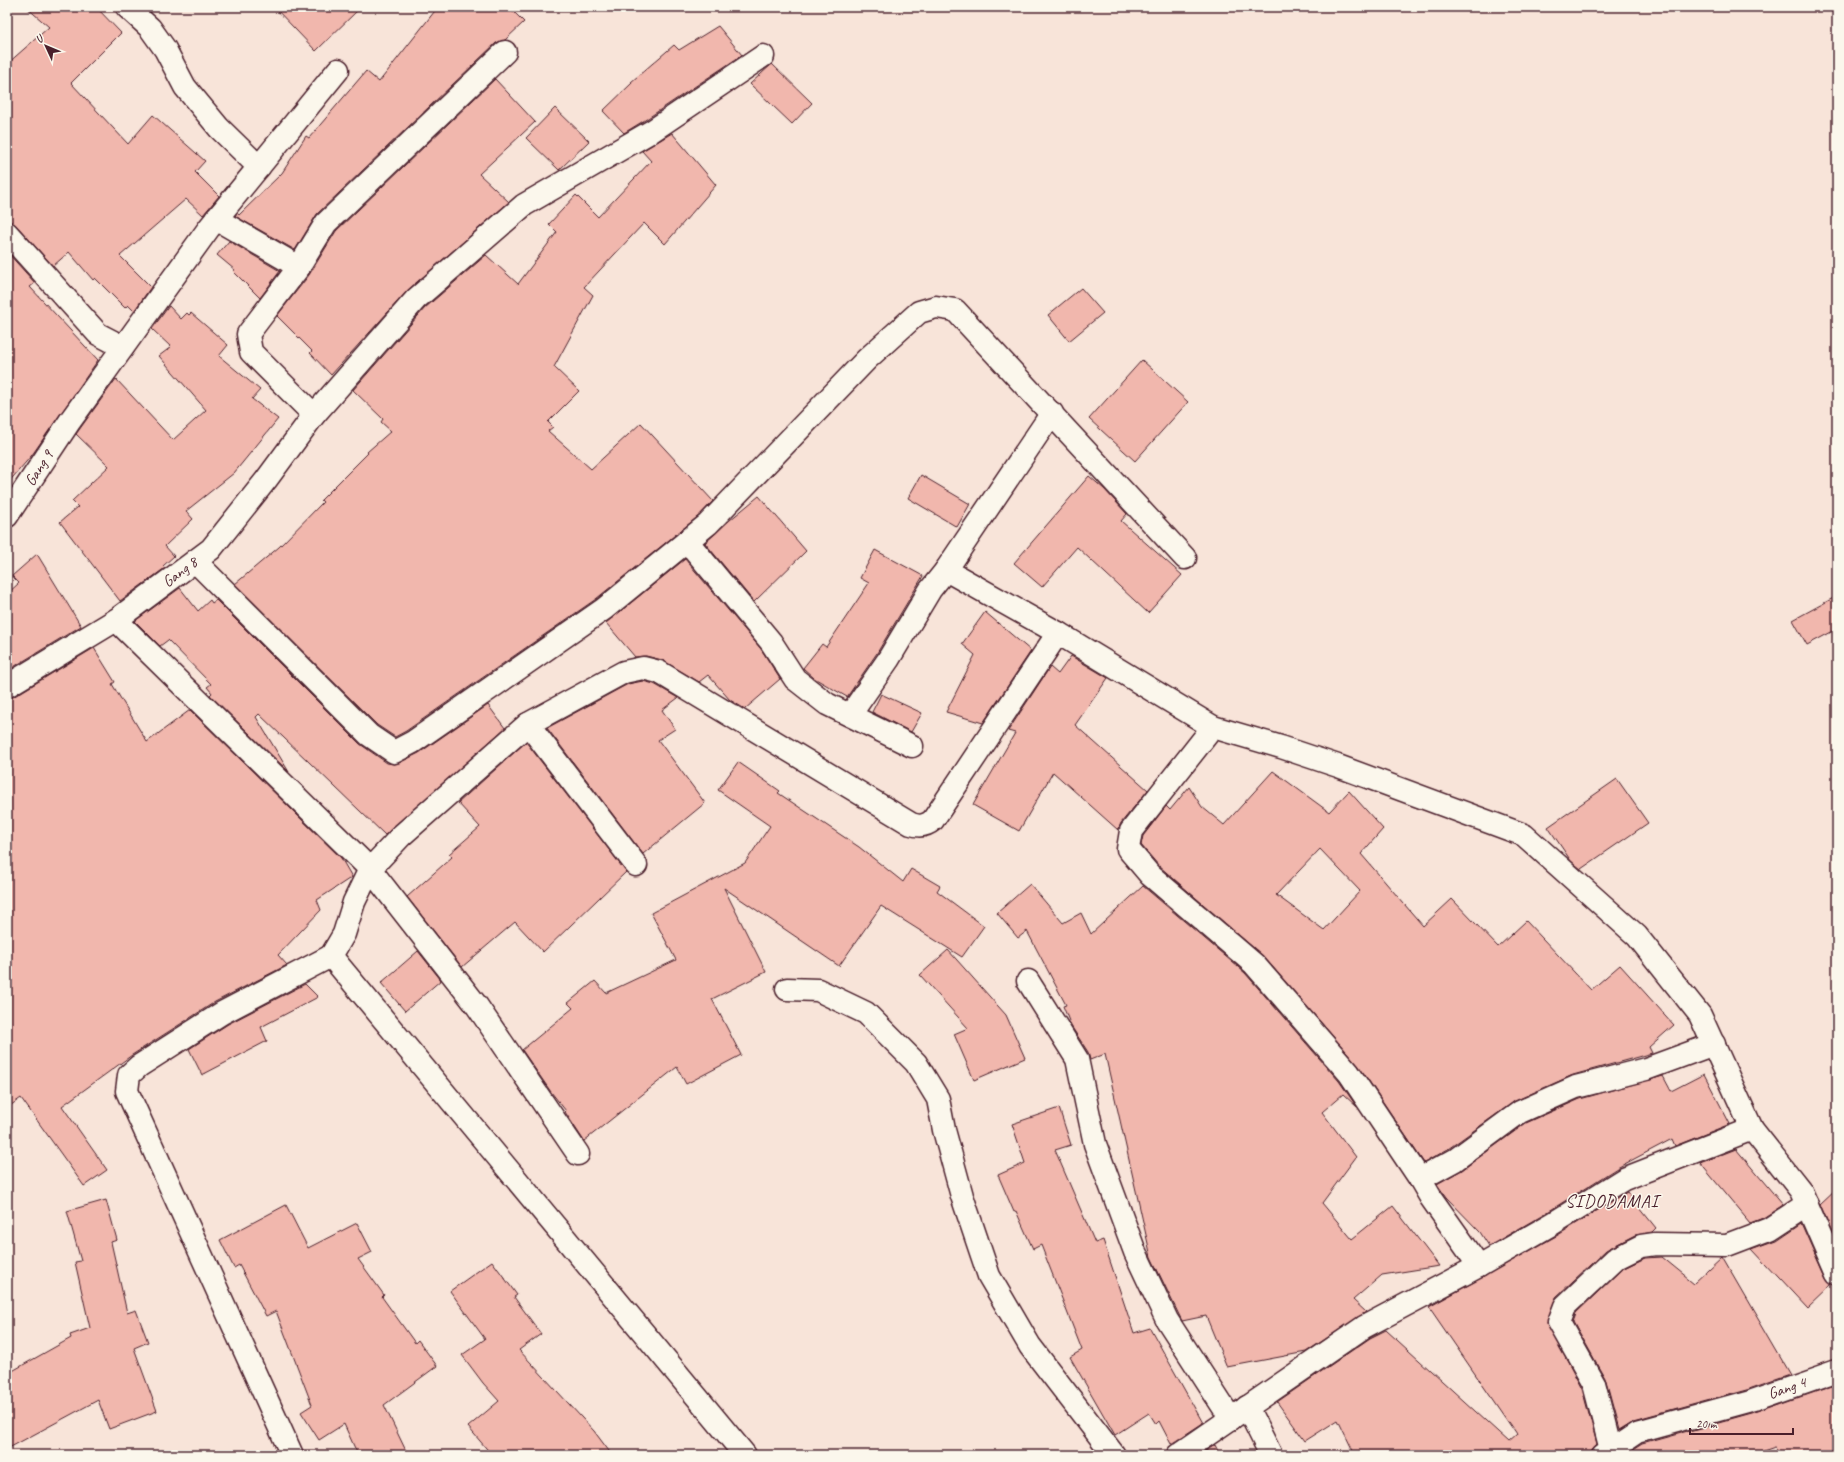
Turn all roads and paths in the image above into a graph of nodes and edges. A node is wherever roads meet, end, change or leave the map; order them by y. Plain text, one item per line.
1 (127, 7) edge
2 (505, 52) dead end
3 (763, 56) dead end
4 (338, 70) dead end
5 (259, 167) junction
6 (216, 219) junction
7 (7, 233) edge
8 (299, 267) junction
9 (123, 347) junction
10 (1052, 413) junction
11 (314, 415) junction
12 (7, 516) edge
13 (687, 541) junction
14 (1185, 558) dead end
15 (196, 560) junction
16 (946, 570) junction
17 (116, 620) junction
18 (1058, 633) junction
19 (7, 686) edge
20 (850, 715) junction
21 (528, 724) junction
22 (1213, 727) junction
23 (912, 746) dead end
24 (636, 865) dead end
25 (370, 869) junction
26 (332, 956) junction
27 (1028, 981) dead end
28 (786, 989) dead end
29 (1714, 1044) junction
30 (1752, 1129) junction
31 (578, 1154) dead end
32 (1420, 1179) junction
33 (1804, 1198) junction
34 (1479, 1266) junction
35 (1837, 1274) edge
36 (1837, 1371) edge
37 (1239, 1413) junction
38 (1607, 1452) edge
39 (292, 1455) edge
40 (745, 1455) edge
41 (1114, 1455) edge
42 (1178, 1455) edge
43 (1271, 1455) edge

1 - 5 street
2 - 8 street
3 - 11 street, Gang 8
4 - 5 street, Gang 9
5 - 6 street, Gang 9
6 - 8 street
6 - 9 street, Gang 9
7 - 9 street
8 - 11 street
9 - 12 street, Gang 9
10 - 13 street
10 - 14 street
10 - 16 street
11 - 15 street, Gang 8
13 - 15 street
13 - 20 street
15 - 17 street, Gang 8
16 - 18 street
16 - 20 street
17 - 19 street, Gang 8
17 - 25 street
18 - 21 street
18 - 22 street
20 - 23 street
21 - 24 street
21 - 25 street
22 - 29 street
22 - 32 street
25 - 26 street
25 - 31 street
26 - 39 street
26 - 40 street
27 - 37 street
28 - 41 street
29 - 30 street
29 - 32 street
30 - 33 street
30 - 34 street
32 - 34 street
33 - 35 street
33 - 38 street
34 - 37 street
36 - 38 street, Gang 4
37 - 42 street
37 - 43 street

